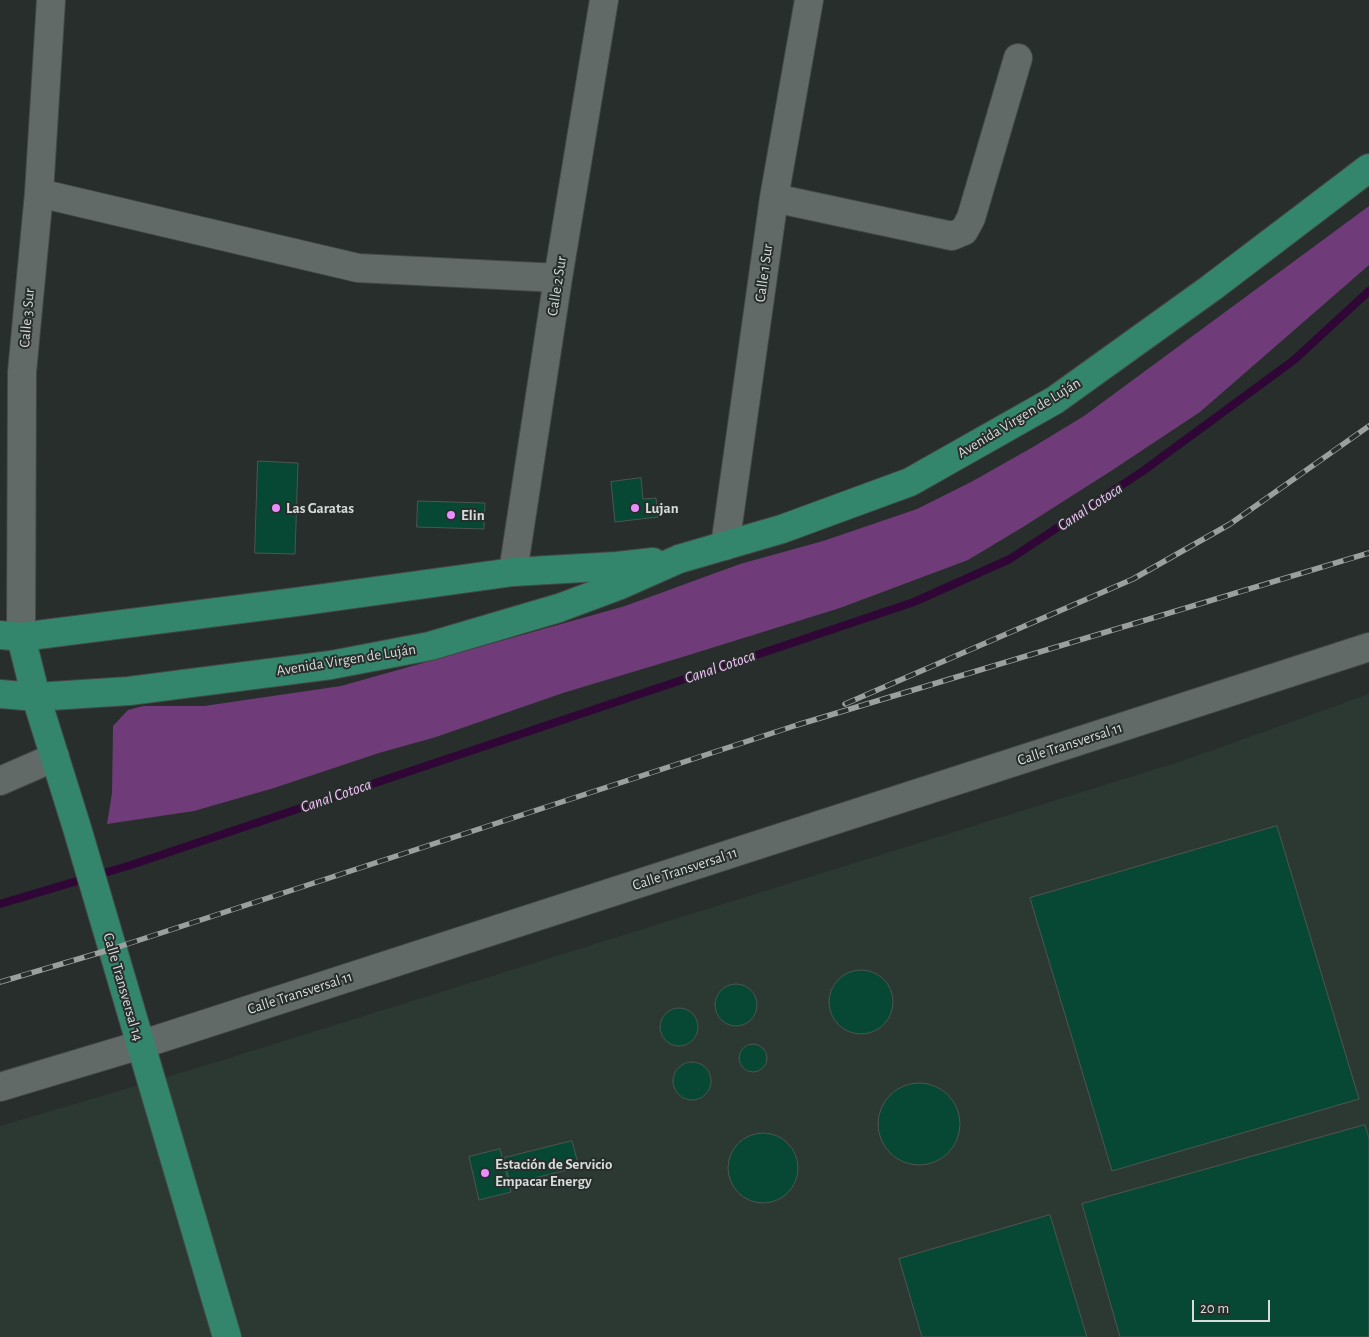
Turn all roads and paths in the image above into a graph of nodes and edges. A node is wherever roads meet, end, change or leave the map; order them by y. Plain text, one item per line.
1 (51, 0) edge
2 (604, 0) edge
3 (809, 0) edge
4 (1018, 58) dead end
5 (1369, 168) edge
6 (39, 193) junction
7 (774, 198) junction
8 (558, 278) junction
9 (11, 371) edge
10 (724, 546) junction
11 (679, 559) junction
12 (513, 572) junction
13 (11, 636) edge
14 (1369, 647) edge
15 (0, 694) edge
16 (36, 697) junction
17 (55, 757) junction
18 (0, 782) edge
19 (140, 1045) junction
20 (0, 1087) edge
21 (227, 1337) edge

1 - 6 street, Calle 3 Sur
2 - 8 street, Calle 2 Sur
3 - 7 street, Calle 1 Sur
4 - 7 street
5 - 10 main road, Avenida Virgen de Luján
6 - 8 street
6 - 9 street, Calle 3 Sur
7 - 10 street, Calle 1 Sur
8 - 12 street, Calle 2 Sur
9 - 13 street, Calle 3 Sur
10 - 11 main road, Avenida Virgen de Luján
11 - 12 main road, Avenida Virgen de Luján
11 - 16 main road, Avenida Virgen de Luján
12 - 13 main road, Avenida Virgen de Luján
13 - 16 main road, Calle Transversal 14
14 - 19 street, Calle Transversal 11
15 - 16 main road, Avenida Virgen de Luján
16 - 17 main road, Calle Transversal 14
17 - 18 street
17 - 19 main road, Calle Transversal 14
19 - 20 street, Calle Transversal 11
19 - 21 main road, Calle Transversal 14

